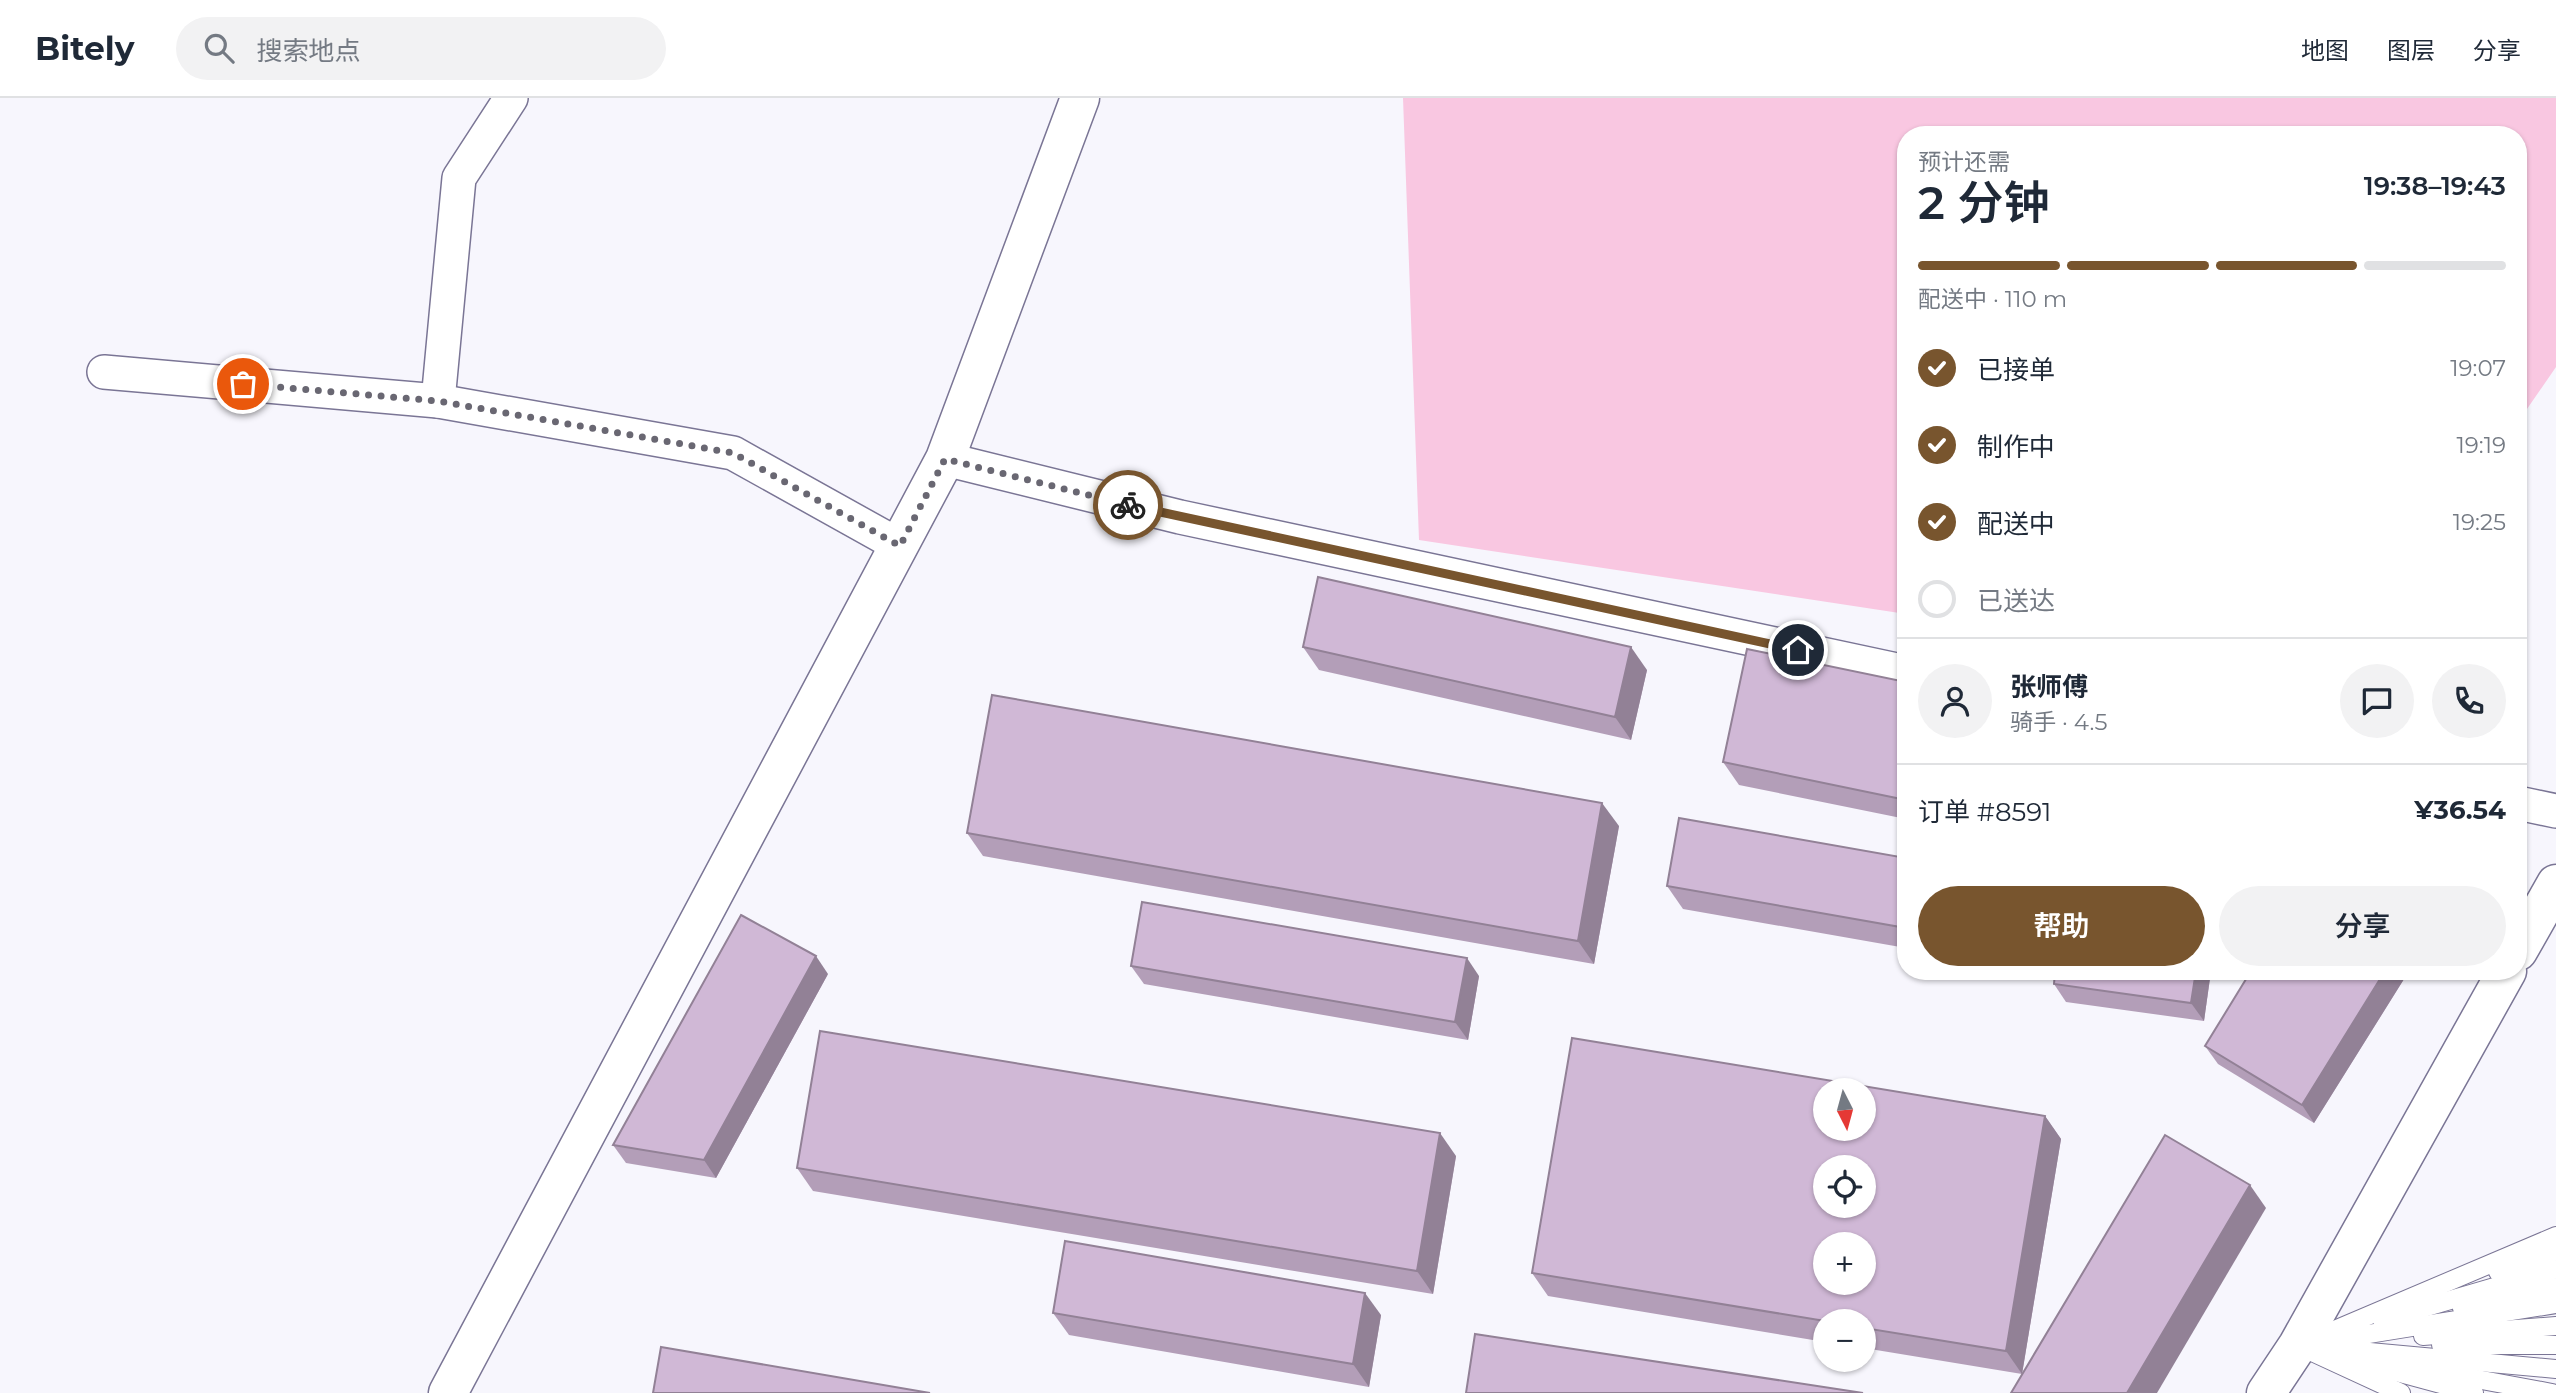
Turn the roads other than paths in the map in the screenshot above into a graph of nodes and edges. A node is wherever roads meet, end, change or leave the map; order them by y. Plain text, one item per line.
1 (511, 98) edge
2 (1080, 98) edge
3 (104, 372) dead end
4 (438, 401) junction
5 (945, 459) junction
6 (900, 546) junction
7 (1897, 671) edge
8 (2527, 805) edge
9 (2556, 811) edge
10 (2556, 884) edge
11 (2527, 935) edge
12 (2502, 980) edge
13 (2556, 1236) edge
14 (2556, 1251) edge
15 (2556, 1269) edge
16 (2556, 1287) edge
17 (2556, 1304) edge
18 (2556, 1326) edge
19 (2298, 1345) junction
20 (2556, 1345) edge
21 (2556, 1368) edge
22 (448, 1393) edge
23 (2266, 1393) edge
24 (2378, 1393) edge
25 (2400, 1393) edge
26 (2427, 1393) edge
27 (2474, 1393) edge
28 (2553, 1393) edge

1 - 4 street
2 - 5 street
3 - 4 street
4 - 6 street
5 - 6 street
5 - 7 street
6 - 22 street
8 - 9 street
10 - 11 street
12 - 19 street
13 - 19 lane
14 - 19 lane
15 - 19 lane
16 - 19 lane
17 - 19 lane
18 - 19 lane
19 - 20 lane
19 - 21 lane
19 - 23 street
19 - 24 lane
19 - 25 lane
19 - 26 lane
19 - 27 lane
19 - 28 lane

